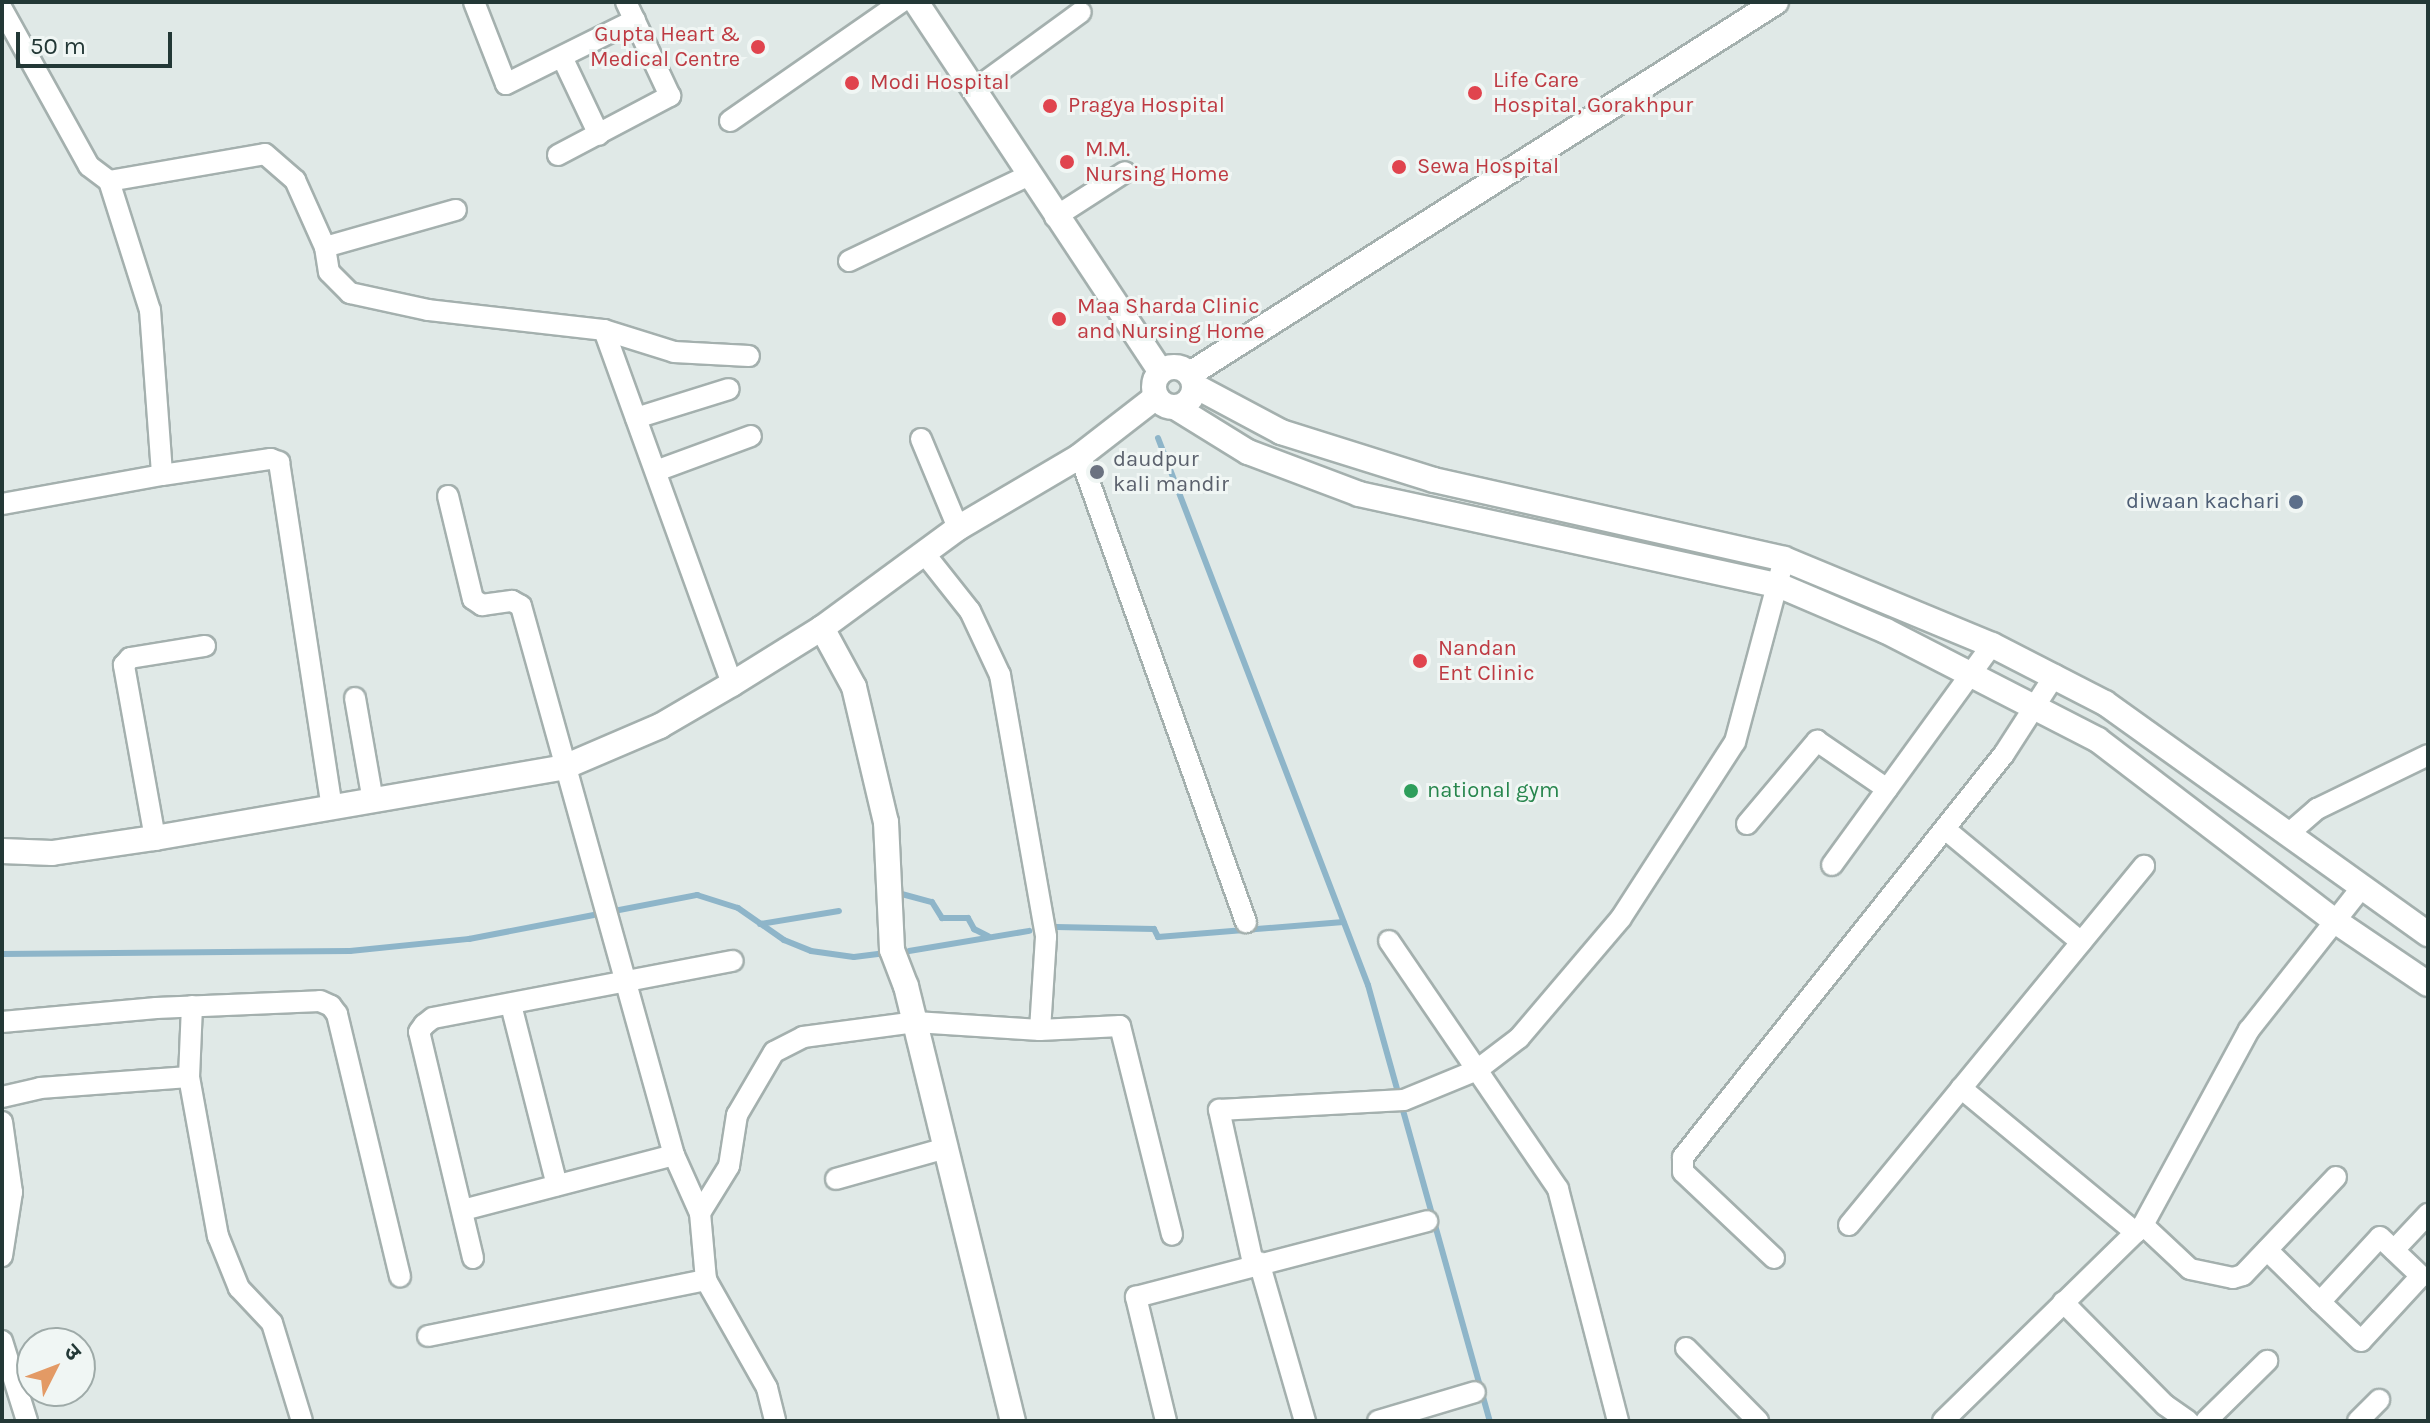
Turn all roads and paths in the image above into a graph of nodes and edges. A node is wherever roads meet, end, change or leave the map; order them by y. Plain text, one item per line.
1 (474, 2) edge
2 (901, 2) edge
3 (916, 2) edge
4 (1776, 2) edge
5 (2, 9) edge
6 (630, 11) edge
7 (1081, 12) dead end
8 (562, 57) junction
9 (974, 90) junction
10 (730, 121) dead end
11 (599, 135) junction
12 (558, 155) dead end
13 (1125, 172) dead end
14 (1027, 176) junction
15 (109, 181) junction
16 (456, 210) dead end
17 (1055, 217) junction
18 (325, 247) junction
19 (849, 261) dead end
20 (604, 330) junction
21 (749, 356) dead end
22 (1160, 371) junction
23 (1192, 380) junction
24 (729, 389) dead end
25 (1166, 402) junction
26 (636, 418) junction
27 (751, 436) dead end
28 (921, 439) dead end
29 (1080, 456) junction
30 (656, 471) junction
31 (162, 475) junction
32 (448, 496) dead end
33 (2, 504) edge
34 (958, 528) junction
35 (924, 553) junction
36 (1784, 559) junction
37 (1778, 585) junction
38 (822, 628) junction
39 (1992, 645) junction
40 (205, 646) dead end
41 (1973, 673) junction
42 (2055, 675) junction
43 (732, 684) junction
44 (355, 698) dead end
45 (2036, 707) junction
46 (2428, 755) edge
47 (562, 768) junction
48 (1887, 789) junction
49 (373, 801) junction
50 (332, 808) junction
51 (1747, 824) dead end
52 (1945, 829) junction
53 (2287, 835) junction
54 (155, 838) junction
55 (2, 851) edge
56 (1832, 865) dead end
57 (2144, 866) dead end
58 (2361, 888) junction
59 (2335, 921) junction
60 (1246, 922) dead end
61 (2428, 934) edge
62 (1389, 941) dead end
63 (2081, 942) junction
64 (733, 961) dead end
65 (624, 983) junction
66 (2428, 984) edge
67 (511, 1005) junction
68 (192, 1006) junction
69 (2, 1022) edge
70 (915, 1022) junction
71 (1040, 1030) junction
72 (1477, 1070) junction
73 (189, 1077) junction
74 (1961, 1088) junction
75 (2, 1097) edge
76 (2, 1122) edge
77 (946, 1148) junction
78 (674, 1155) junction
79 (2336, 1177) dead end
80 (836, 1179) dead end
81 (557, 1185) junction
82 (463, 1210) junction
83 (700, 1213) junction
84 (2428, 1214) edge
85 (1427, 1221) dead end
86 (1849, 1225) dead end
87 (2140, 1229) junction
88 (1172, 1235) dead end
89 (2267, 1250) junction
90 (2394, 1250) junction
91 (2, 1256) edge
92 (473, 1258) dead end
93 (1774, 1258) dead end
94 (1256, 1263) junction
95 (400, 1277) dead end
96 (706, 1280) junction
97 (2063, 1302) junction
98 (2320, 1302) junction
99 (428, 1336) dead end
100 (2, 1341) edge
101 (1686, 1348) dead end
102 (2267, 1361) dead end
103 (1475, 1392) dead end
104 (2379, 1400) dead end
105 (16, 1410) edge
106 (302, 1421) edge
107 (775, 1421) edge
108 (1013, 1421) edge
109 (1166, 1421) edge
110 (1305, 1421) edge
111 (1378, 1421) edge
112 (1618, 1421) edge
113 (1758, 1421) edge
114 (1943, 1421) edge
115 (2188, 1421) edge
116 (2206, 1421) edge
117 (2358, 1421) edge

1 - 8 street
2 - 10 street
3 - 9 main road
4 - 23 main road
5 - 15 street
6 - 8 street
6 - 11 street
7 - 9 street
8 - 11 street
9 - 14 main road
11 - 12 street
13 - 17 street
14 - 17 main road
14 - 19 street
15 - 18 street
15 - 31 street
16 - 18 street
17 - 22 main road
18 - 20 street
20 - 21 street
20 - 26 street
22 - 23 main road
22 - 25 main road
23 - 25 main road
23 - 36 main road
24 - 26 street
25 - 29 main road
25 - 37 main road
26 - 30 street
27 - 30 street
28 - 34 street
29 - 34 main road
29 - 60 street
30 - 43 street
31 - 33 street
31 - 50 street
32 - 47 street
34 - 35 main road
35 - 38 main road
35 - 71 street
36 - 37 street
36 - 39 main road
37 - 41 main road
37 - 72 street
38 - 43 main road
38 - 70 main road
39 - 41 street
39 - 42 main road
40 - 54 street
41 - 45 main road
41 - 48 street
42 - 45 street
42 - 53 main road
43 - 47 main road
44 - 49 street
45 - 52 street
45 - 59 main road
46 - 53 street
47 - 49 main road
47 - 65 street
48 - 51 street
48 - 56 street
49 - 50 main road
50 - 54 main road
52 - 63 street
52 - 93 street
53 - 58 main road
54 - 55 main road
57 - 63 street
58 - 59 street
58 - 61 main road
59 - 66 main road
59 - 87 street
62 - 72 street
63 - 74 street
64 - 65 street
65 - 67 street
65 - 78 street
67 - 81 street
67 - 82 street
68 - 69 street
68 - 73 street
68 - 95 street
70 - 71 street
70 - 77 main road
70 - 83 street
71 - 88 street
72 - 94 street
72 - 112 street
73 - 75 street
73 - 106 street
74 - 86 street
74 - 87 street
76 - 91 street
77 - 80 street
77 - 108 main road
78 - 81 street
78 - 83 street
79 - 89 street
81 - 82 street
82 - 92 street
83 - 96 street
84 - 90 street
85 - 94 street
87 - 89 street
87 - 97 street
89 - 98 street
90 - 98 street
90 - 98 street
94 - 109 street
94 - 110 street
96 - 99 street
96 - 107 street
97 - 114 street
97 - 115 street
100 - 105 street
101 - 113 street
102 - 116 street
103 - 111 street
104 - 117 street

